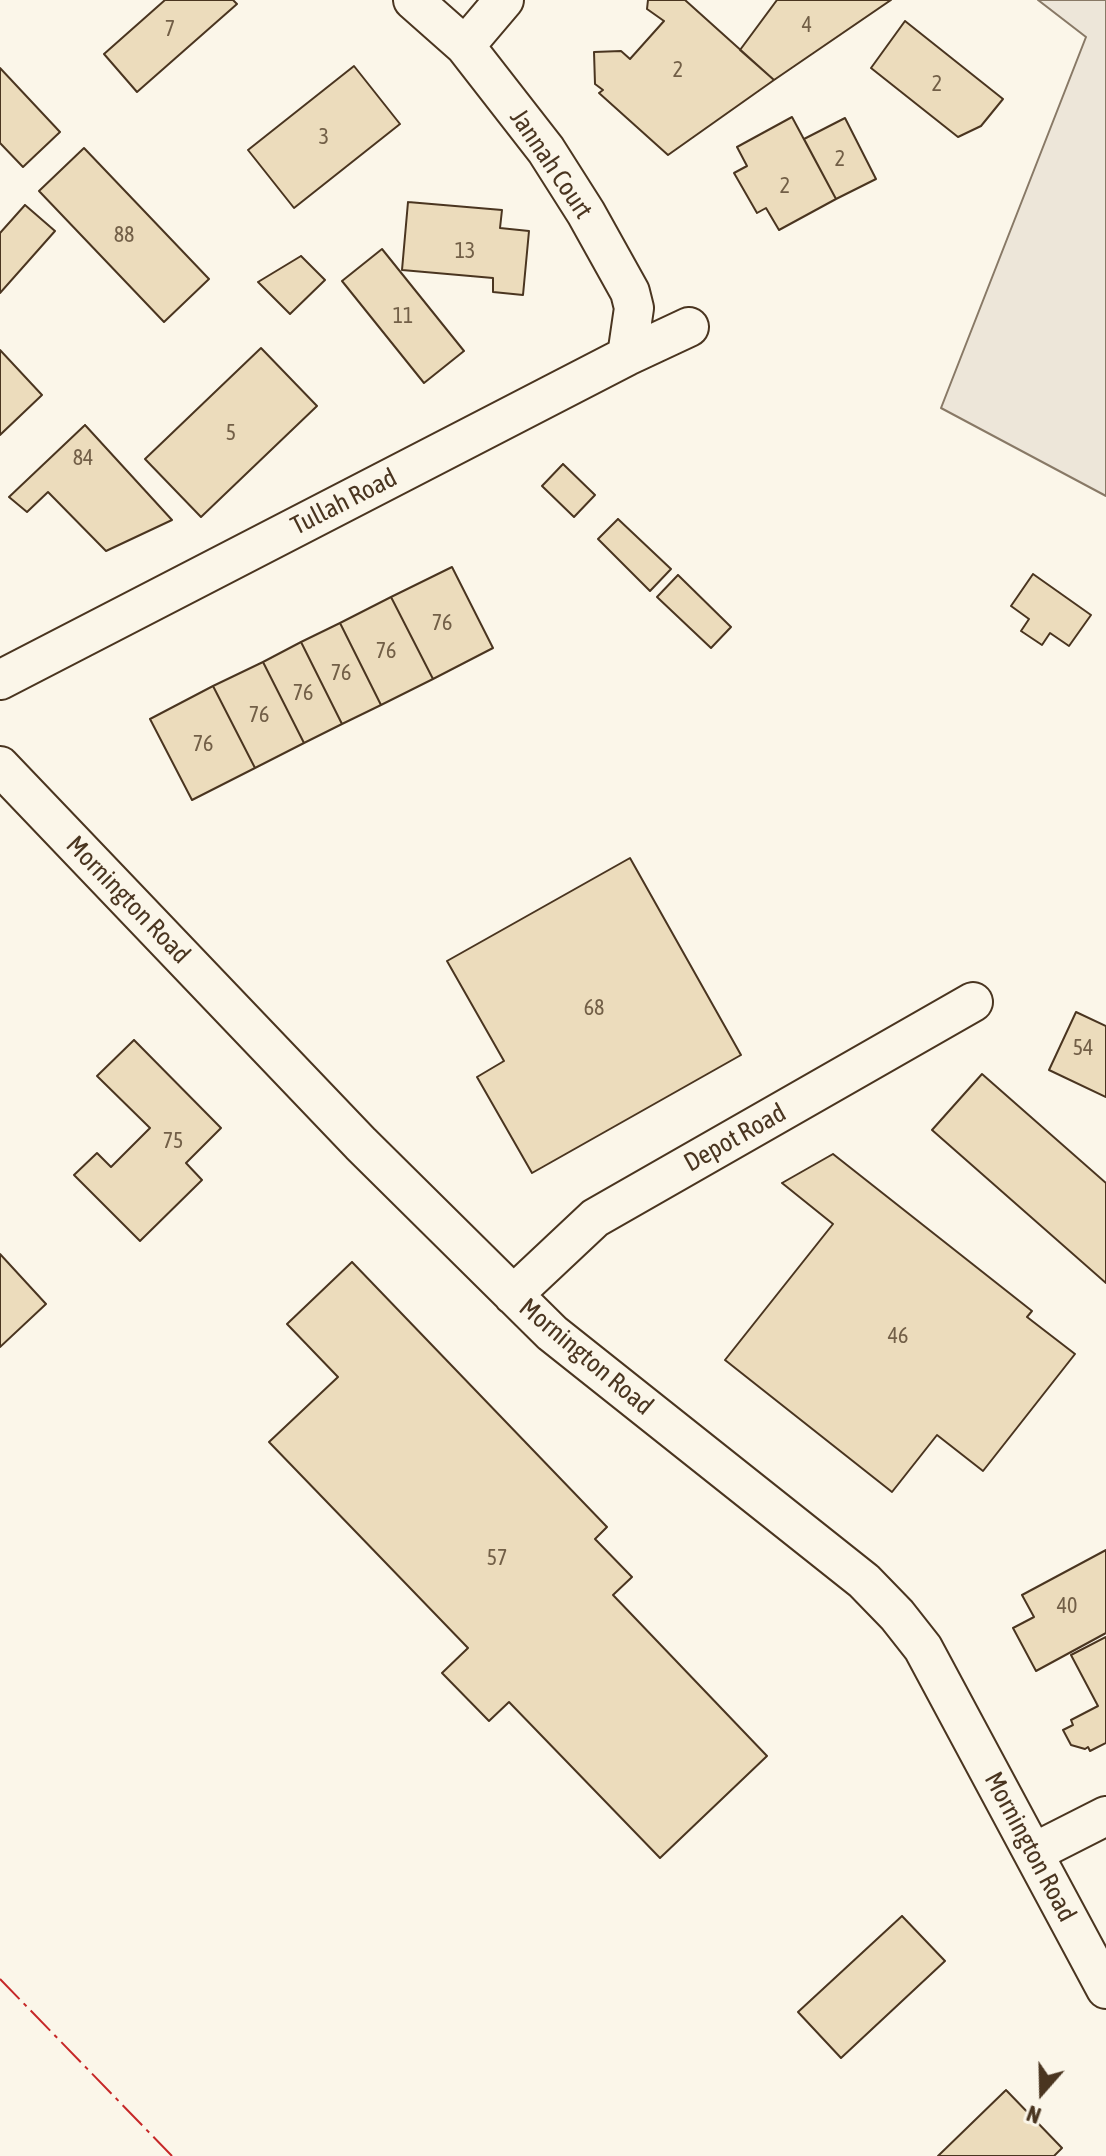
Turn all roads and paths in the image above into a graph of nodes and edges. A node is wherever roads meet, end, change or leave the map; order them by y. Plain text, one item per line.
1 (413, 0) edge
2 (504, 0) edge
3 (465, 46) junction
4 (689, 327) dead end
5 (627, 356) junction
6 (0, 680) edge
7 (0, 766) edge
8 (973, 1002) dead end
9 (513, 1295) junction
10 (1106, 1816) edge
11 (1033, 1853) junction
12 (1106, 1989) edge

1 - 3 street, Jannah Court
2 - 3 street
3 - 5 street, Jannah Court
4 - 5 street, Tullah Road
5 - 6 street, Tullah Road
7 - 9 street, Mornington Road
8 - 9 street, Depot Road
9 - 11 street, Mornington Road
10 - 11 street
11 - 12 street, Mornington Road

